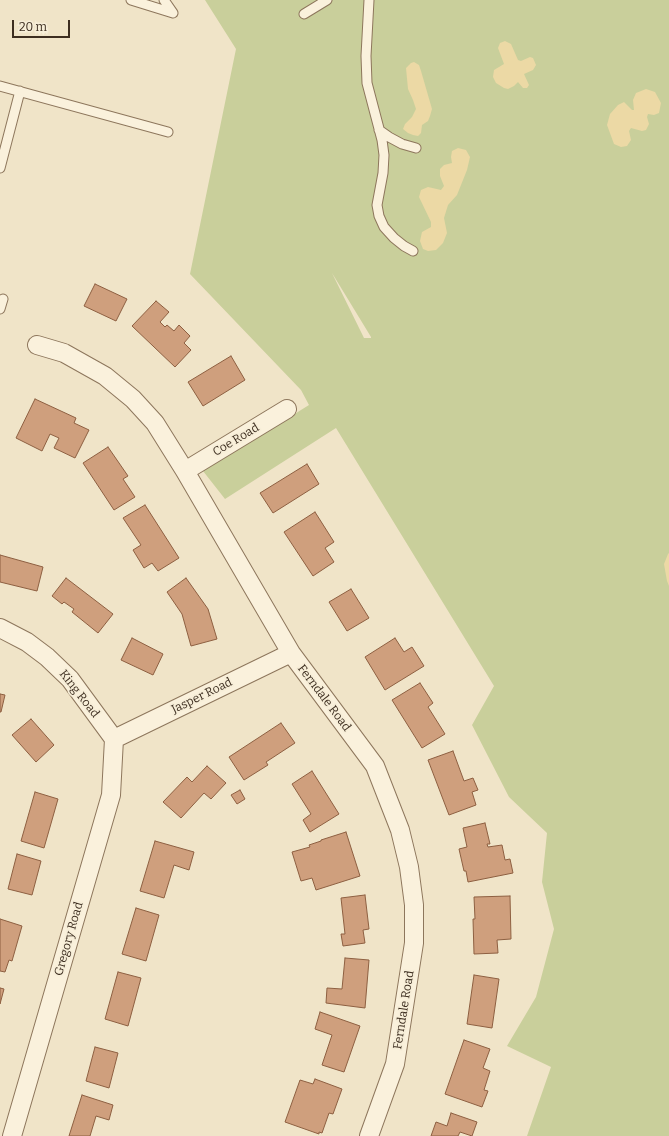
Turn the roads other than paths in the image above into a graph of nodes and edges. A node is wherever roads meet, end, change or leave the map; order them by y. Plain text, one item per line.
1 (131, 0) edge
2 (164, 0) edge
3 (327, 0) edge
4 (369, 0) edge
5 (304, 14) dead end
6 (0, 86) edge
7 (20, 91) junction
8 (379, 130) junction
9 (168, 132) dead end
10 (416, 148) dead end
11 (0, 168) edge
12 (413, 251) dead end
13 (3, 299) dead end
14 (0, 310) edge
15 (37, 345) dead end
16 (287, 409) dead end
17 (185, 471) junction
18 (0, 628) edge
19 (291, 652) junction
20 (114, 739) junction
21 (12, 1136) edge
22 (370, 1136) edge

1 - 2 lane
3 - 5 lane
4 - 8 lane
6 - 7 lane
7 - 9 lane
7 - 11 lane
8 - 10 lane
8 - 12 lane
13 - 14 lane
15 - 17 street, Ferndale Road
16 - 17 street, Coe Road
17 - 19 street, Ferndale Road
18 - 20 street, King Road
19 - 20 street, Jasper Road
19 - 22 street, Ferndale Road
20 - 21 street, Gregory Road

